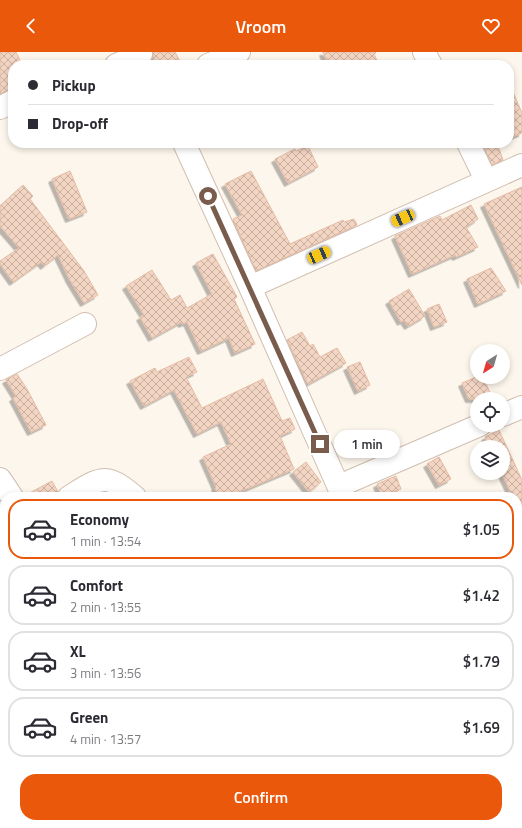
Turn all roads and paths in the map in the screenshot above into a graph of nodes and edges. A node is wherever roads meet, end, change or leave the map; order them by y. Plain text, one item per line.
1 (239, 52) edge
2 (142, 57) edge
3 (132, 60) edge
4 (220, 60) edge
5 (186, 148) edge
6 (470, 148) edge
7 (522, 165) edge
8 (486, 180) junction
9 (250, 287) junction
10 (85, 324) dead end
11 (0, 369) edge
12 (522, 406) edge
13 (510, 412) edge
14 (470, 430) edge
15 (0, 479) edge
16 (9, 492) edge
17 (78, 492) edge
18 (129, 492) edge
19 (341, 492) edge

1 - 4 street
2 - 3 street
5 - 9 street
6 - 8 street
7 - 8 street
8 - 9 street
9 - 19 street
10 - 11 street
12 - 13 street
14 - 19 street
15 - 16 street
17 - 18 street

